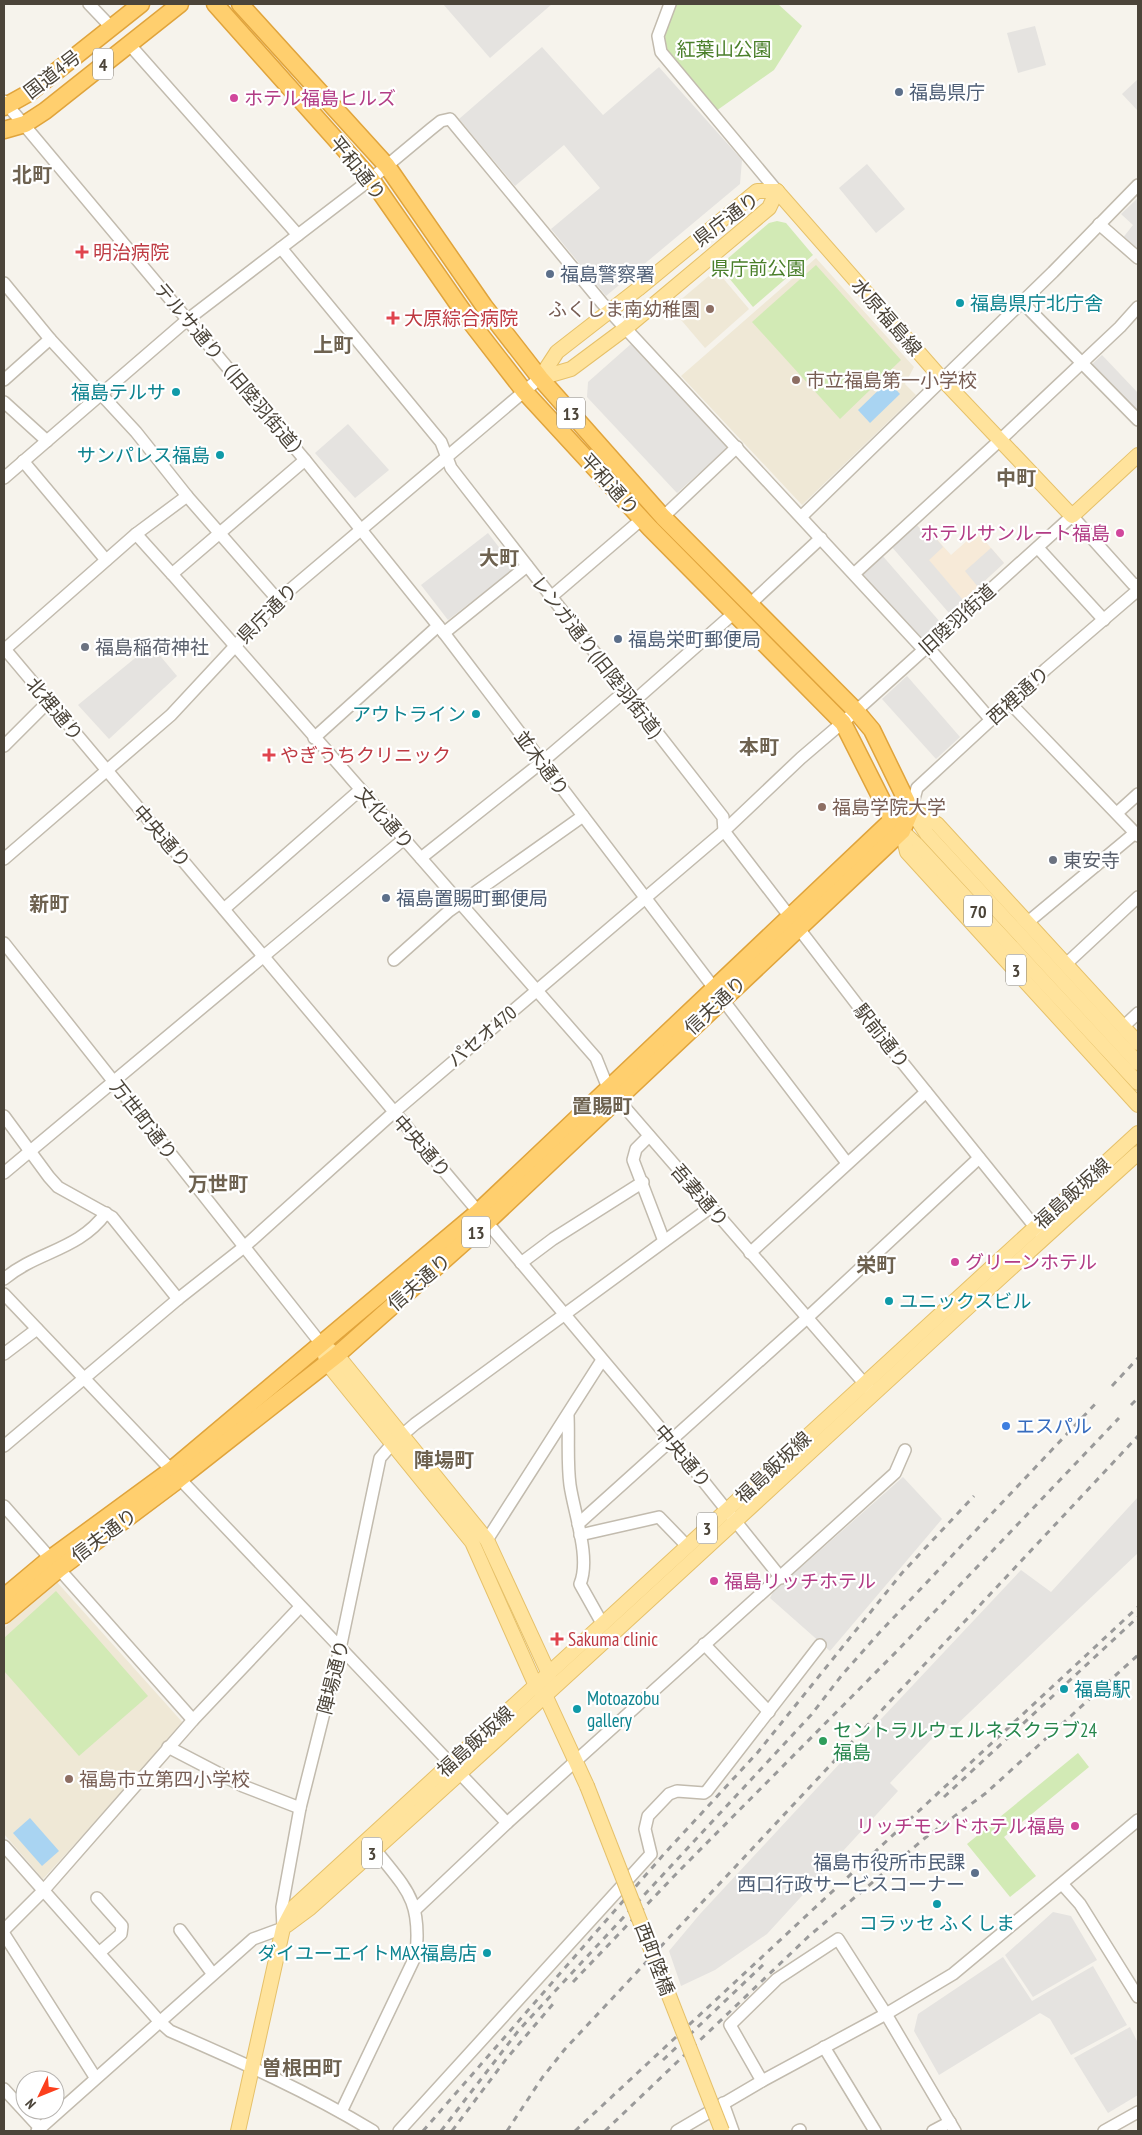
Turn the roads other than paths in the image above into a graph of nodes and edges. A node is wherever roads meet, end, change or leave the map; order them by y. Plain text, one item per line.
1 (89, 4) edge
2 (141, 4) edge
3 (180, 4) edge
4 (215, 4) edge
5 (240, 4) edge
6 (670, 4) edge
7 (111, 27) junction
8 (129, 44) junction
9 (5, 105) edge
10 (25, 124) junction
11 (4, 130) edge
12 (387, 166) junction
13 (371, 179) junction
14 (1138, 185) edge
15 (777, 191) junction
16 (1099, 224) junction
17 (298, 235) junction
18 (281, 248) junction
19 (1138, 258) edge
20 (5, 286) edge
21 (1021, 301) junction
22 (1138, 307) edge
23 (610, 311) junction
24 (188, 320) junction
25 (626, 328) junction
26 (50, 339) junction
27 (1083, 363) junction
28 (540, 378) junction
29 (942, 379) junction
30 (4, 380) edge
31 (524, 391) junction
32 (102, 395) junction
33 (4, 402) edge
34 (1138, 420) edge
35 (48, 441) junction
36 (999, 441) junction
37 (737, 447) junction
38 (1138, 455) edge
39 (447, 458) junction
40 (305, 460) junction
41 (23, 462) junction
42 (4, 478) edge
43 (187, 496) junction
44 (802, 516) junction
45 (1072, 516) junction
46 (663, 517) junction
47 (642, 519) junction
48 (361, 529) junction
49 (220, 533) junction
50 (136, 534) junction
51 (822, 538) junction
52 (1038, 548) junction
53 (106, 560) junction
54 (527, 566) junction
55 (855, 573) junction
56 (172, 574) junction
57 (1138, 585) edge
58 (1138, 590) edge
59 (551, 597) junction
60 (278, 600) junction
61 (750, 604) junction
62 (734, 613) junction
63 (1104, 620) junction
64 (441, 630) junction
65 (235, 644) junction
66 (925, 648) junction
67 (4, 649) edge
68 (624, 692) junction
69 (49, 701) junction
70 (633, 702) junction
71 (1010, 703) junction
72 (856, 711) junction
73 (991, 720) junction
74 (843, 723) junction
75 (314, 738) junction
76 (4, 746) edge
77 (542, 762) junction
78 (106, 771) junction
79 (360, 790) junction
80 (1138, 794) edge
81 (911, 810) junction
82 (1117, 813) junction
83 (583, 816) junction
84 (897, 825) junction
85 (724, 831) junction
86 (1136, 834) edge
87 (404, 838) junction
88 (421, 858) junction
89 (4, 859) edge
90 (1138, 897) edge
91 (646, 898) junction
92 (460, 902) junction
93 (224, 909) junction
94 (1028, 922) junction
95 (794, 923) junction
96 (4, 942) edge
97 (264, 957) junction
98 (394, 960) dead end
99 (1066, 964) junction
100 (537, 990) junction
101 (718, 994) junction
102 (1069, 998) junction
103 (1138, 1013) edge
104 (1123, 1027) junction
105 (1138, 1043) edge
106 (1138, 1063) edge
107 (114, 1082) junction
108 (1138, 1083) edge
109 (926, 1092) junction
110 (613, 1093) junction
111 (1138, 1104) edge
112 (393, 1113) junction
113 (4, 1116) edge
114 (1138, 1133) edge
115 (650, 1136) junction
116 (28, 1151) junction
117 (1138, 1153) edge
118 (979, 1158) junction
119 (847, 1163) junction
120 (4, 1173) edge
121 (643, 1182) junction
122 (711, 1207) junction
123 (106, 1212) junction
124 (483, 1217) junction
125 (1034, 1227) junction
126 (1044, 1237) junction
127 (664, 1241) junction
128 (244, 1246) junction
129 (750, 1253) junction
130 (521, 1263) junction
131 (4, 1279) edge
132 (4, 1294) edge
133 (178, 1299) junction
134 (565, 1315) junction
135 (807, 1318) junction
136 (37, 1329) junction
137 (322, 1345) junction
138 (4, 1354) edge
139 (332, 1359) junction
140 (602, 1360) junction
141 (83, 1378) junction
142 (868, 1389) junction
143 (568, 1416) junction
144 (398, 1438) junction
145 (672, 1442) junction
146 (4, 1446) edge
147 (905, 1450) dead end
148 (174, 1475) junction
149 (4, 1506) edge
150 (728, 1509) junction
151 (13, 1516) junction
152 (738, 1521) junction
153 (4, 1524) edge
154 (579, 1529) junction
155 (487, 1540) junction
156 (688, 1547) junction
157 (54, 1564) junction
158 (781, 1578) junction
159 (4, 1597) edge
160 (300, 1607) junction
161 (4, 1615) edge
162 (603, 1624) junction
163 (704, 1644) junction
164 (820, 1645) dead end
165 (340, 1649) junction
166 (549, 1674) junction
167 (536, 1686) junction
168 (546, 1696) junction
169 (769, 1712) junction
170 (193, 1720) junction
171 (168, 1747) junction
172 (576, 1762) junction
173 (454, 1770) junction
174 (300, 1808) junction
175 (1138, 1820) edge
176 (507, 1823) junction
177 (371, 1844) junction
178 (4, 1846) edge
179 (1063, 1885) junction
180 (43, 1891) junction
181 (97, 1898) dead end
182 (416, 1909) junction
183 (283, 1928) junction
184 (4, 1930) edge
185 (180, 1930) dead end
186 (4, 1934) edge
187 (99, 1953) junction
188 (212, 1973) junction
189 (1137, 1991) edge
190 (886, 2014) junction
191 (160, 2022) junction
192 (824, 2047) junction
193 (252, 2067) junction
194 (95, 2077) junction
195 (762, 2081) junction
196 (4, 2088) edge
197 (724, 2103) junction
198 (342, 2112) junction
199 (1138, 2112) edge
200 (953, 2127) edge
201 (43, 2129) edge
202 (238, 2131) edge
203 (373, 2131) edge
204 (399, 2131) edge
205 (677, 2131) edge
206 (722, 2131) edge
207 (733, 2131) edge
208 (875, 2131) edge
209 (932, 2131) edge
210 (1104, 2131) edge

1 - 7 street
2 - 7 highway, 国道4号 / 4
3 - 8 highway, 国道4号 / 4
4 - 13 highway, 平和通り / 13
5 - 12 highway, 平和通り / 13
6 - 15 street
7 - 9 highway, 国道4号 / 4
8 - 10 highway, 国道4号 / 4
8 - 17 street
9 - 10 street, テルサ通り（旧陸羽街道）
10 - 11 highway, 4
10 - 24 street, テルサ通り（旧陸羽街道）
12 - 13 street
12 - 23 street
12 - 28 highway, 平和通り / 13
13 - 17 street
13 - 31 highway, 平和通り / 13
14 - 16 street
15 - 23 main road, 県庁通り
15 - 25 main road, 県庁通り
15 - 29 main road, 水原福島線
16 - 19 street
16 - 21 street
17 - 18 street
18 - 24 street
18 - 39 street, レンガ通り(旧陸羽街道)
20 - 26 street
21 - 27 street
21 - 29 street
22 - 27 street
23 - 25 street
23 - 28 main road, 県庁通り
24 - 32 street
24 - 40 street, テルサ通り（旧陸羽街道）
25 - 28 main road, 県庁通り
25 - 37 street
26 - 30 street
26 - 32 street
27 - 34 street
27 - 36 street
28 - 31 street, 県庁通り
28 - 46 highway, 平和通り / 13
29 - 36 main road, 水原福島線
29 - 44 street
31 - 39 street, 県庁通り
31 - 47 highway, 平和通り / 13
32 - 35 street
32 - 43 street
33 - 35 street
35 - 41 street
36 - 45 main road, 水原福島線
36 - 55 street
37 - 44 street
37 - 46 street
38 - 45 main road
39 - 48 street, 県庁通り
39 - 54 street, レンガ通り(旧陸羽街道)
40 - 48 street, テルサ通り（旧陸羽街道）
40 - 49 street
41 - 42 street
41 - 53 street
43 - 49 street
43 - 50 street
44 - 51 street
45 - 52 street, 旧陸羽街道
45 - 57 street
46 - 61 highway, 平和通り / 13
47 - 59 street
47 - 62 highway, 平和通り / 13
48 - 60 street, 県庁通り
48 - 64 street, 並木通り
49 - 56 street
49 - 60 street
50 - 53 street
50 - 56 street, 文化通り
51 - 55 street
51 - 61 street
52 - 63 street
52 - 66 street, 旧陸羽街道
53 - 67 street
54 - 59 street, レンガ通り(旧陸羽街道)
54 - 64 street
55 - 66 street
56 - 65 street, 文化通り
58 - 63 street, 西裡通り
59 - 68 street, レンガ通り(旧陸羽街道)
60 - 65 street, 県庁通り
61 - 72 highway, 平和通り / 13
62 - 70 street
62 - 74 highway, 平和通り / 13
63 - 71 street, 西裡通り
64 - 75 street
64 - 77 street, 並木通り
65 - 75 street, 文化通り
65 - 78 street, 県庁通り
66 - 72 street, 旧陸羽街道
66 - 73 street
67 - 69 street, 北裡通り
68 - 70 street, レンガ通り(旧陸羽街道)
68 - 77 street
69 - 76 street
69 - 78 street, 北裡通り
70 - 85 street, レンガ通り(旧陸羽街道)
71 - 73 street, 西裡通り
71 - 82 street
72 - 74 street, 旧陸羽街道
72 - 81 highway, 平和通り / 13
73 - 81 street, 西裡通り
74 - 84 highway, 平和通り / 13
74 - 85 street, 旧陸羽街道
75 - 79 street, 文化通り
77 - 83 street, 並木通り
77 - 88 street
78 - 89 street, 県庁通り
78 - 93 street, 中央通り
79 - 87 street, 文化通り
79 - 93 street
80 - 82 street
81 - 84 highway, 信夫通り / 13
81 - 94 main road, 3
81 - 102 main road, 70
82 - 86 street
83 - 91 street, 並木通り
83 - 92 street
84 - 95 highway, 信夫通り / 13
84 - 102 main road, 70
84 - 111 main road, 3
85 - 91 street, パセオ470
85 - 95 street, 駅前通り
86 - 94 street
87 - 88 street, 文化通り
87 - 97 street
88 - 92 street, 文化通り
90 - 99 street
91 - 100 street, パセオ470
91 - 101 street, 並木通り
92 - 98 street
92 - 100 street, 文化通り
93 - 97 street, 中央通り
94 - 99 main road, 3
95 - 101 highway, 信夫通り / 13
95 - 109 street, 駅前通り
96 - 107 street, 万世町通り
97 - 107 street
97 - 112 street, 中央通り
99 - 104 main road, 3
100 - 110 street, 吾妻通り
100 - 112 street, パセオ470
101 - 110 highway, 信夫通り / 13
101 - 119 street, 並木通り
102 - 106 main road, 70
102 - 108 main road, 70
103 - 104 street
104 - 105 main road, 3
107 - 116 street
107 - 128 street, 万世町通り
109 - 118 street, 駅前通り
109 - 119 street
110 - 115 street, 吾妻通り
110 - 124 highway, 信夫通り / 13
112 - 124 street, 中央通り
112 - 128 street, パセオ470
113 - 116 street
114 - 125 main road, 福島飯坂線 / 3
115 - 121 street
115 - 122 street, 吾妻通り
116 - 120 street
116 - 123 street
117 - 126 main road, 福島飯坂線 / 3
118 - 125 street, 駅前通り
118 - 135 street
119 - 129 street
121 - 127 street
121 - 130 street
122 - 127 street, 陣場通り
122 - 129 street, 吾妻通り
123 - 131 street
123 - 133 street
124 - 130 street, 中央通り
124 - 137 highway, 信夫通り / 13
124 - 139 highway, 信夫通り / 13
125 - 126 street, 駅前通り
125 - 142 main road, 福島飯坂線 / 3
126 - 142 main road, 福島飯坂線 / 3
127 - 134 street, 陣場通り
128 - 133 street, パセオ470
128 - 137 street, 万世町通り
129 - 135 street, 吾妻通り
130 - 134 street, 中央通り
132 - 136 street
133 - 141 street, パセオ470
134 - 140 street, 中央通り
134 - 144 street, 陣場通り
135 - 142 street, 吾妻通り
135 - 145 street
136 - 138 street
136 - 141 street
137 - 139 main road
137 - 148 highway, 信夫通り / 13
139 - 144 main road
139 - 148 highway, 信夫通り / 13
140 - 143 street
140 - 145 street, 中央通り
141 - 146 street, パセオ470
141 - 148 street
142 - 150 main road, 福島飯坂線 / 3
142 - 152 main road, 福島飯坂線 / 3
143 - 154 street
143 - 155 street
144 - 155 main road
144 - 165 street, 陣場通り
144 - 167 main road
145 - 150 street, 中央通り
145 - 154 street
147 - 158 street
148 - 157 highway, 信夫通り / 13
148 - 160 street
149 - 151 street
150 - 152 street, 中央通り
150 - 156 main road, 福島飯坂線 / 3
151 - 153 street
151 - 157 street
152 - 158 street, 中央通り
152 - 168 main road, 福島飯坂線 / 3
154 - 156 street
154 - 162 street
155 - 166 main road
156 - 162 main road, 福島飯坂線 / 3
157 - 159 highway, 信夫通り / 13
157 - 161 highway, 信夫通り / 13
157 - 170 street
158 - 163 street
160 - 165 street
160 - 170 street
162 - 166 main road, 福島飯坂線 / 3
163 - 169 street
163 - 172 street
164 - 169 street
165 - 173 street
165 - 174 street, 陣場通り
166 - 167 main road, 福島飯坂線 / 3
166 - 168 main road
167 - 168 main road
167 - 173 main road, 福島飯坂線 / 3
168 - 172 main road, 西町陸橋
168 - 173 main road, 3
169 - 204 street
170 - 171 street
171 - 174 street
171 - 180 street
172 - 176 street
172 - 206 main road, 西町陸橋, bridge
173 - 176 street
173 - 177 main road, 3
174 - 183 street, 陣場通り
175 - 179 street
176 - 182 street
177 - 182 street
177 - 183 main road, 3
178 - 180 street
179 - 189 street
179 - 190 street
180 - 184 street
180 - 187 street
181 - 187 street
182 - 198 street
183 - 188 street
183 - 193 main road
185 - 188 street
186 - 194 street
187 - 191 street
188 - 191 street
190 - 192 street
190 - 195 street
190 - 200 street
191 - 193 street
191 - 194 street
192 - 195 street
192 - 208 street
193 - 198 street
193 - 202 main road
194 - 201 street
195 - 197 street
196 - 201 street
197 - 205 street
197 - 207 street
198 - 203 street
199 - 210 street
200 - 209 street

